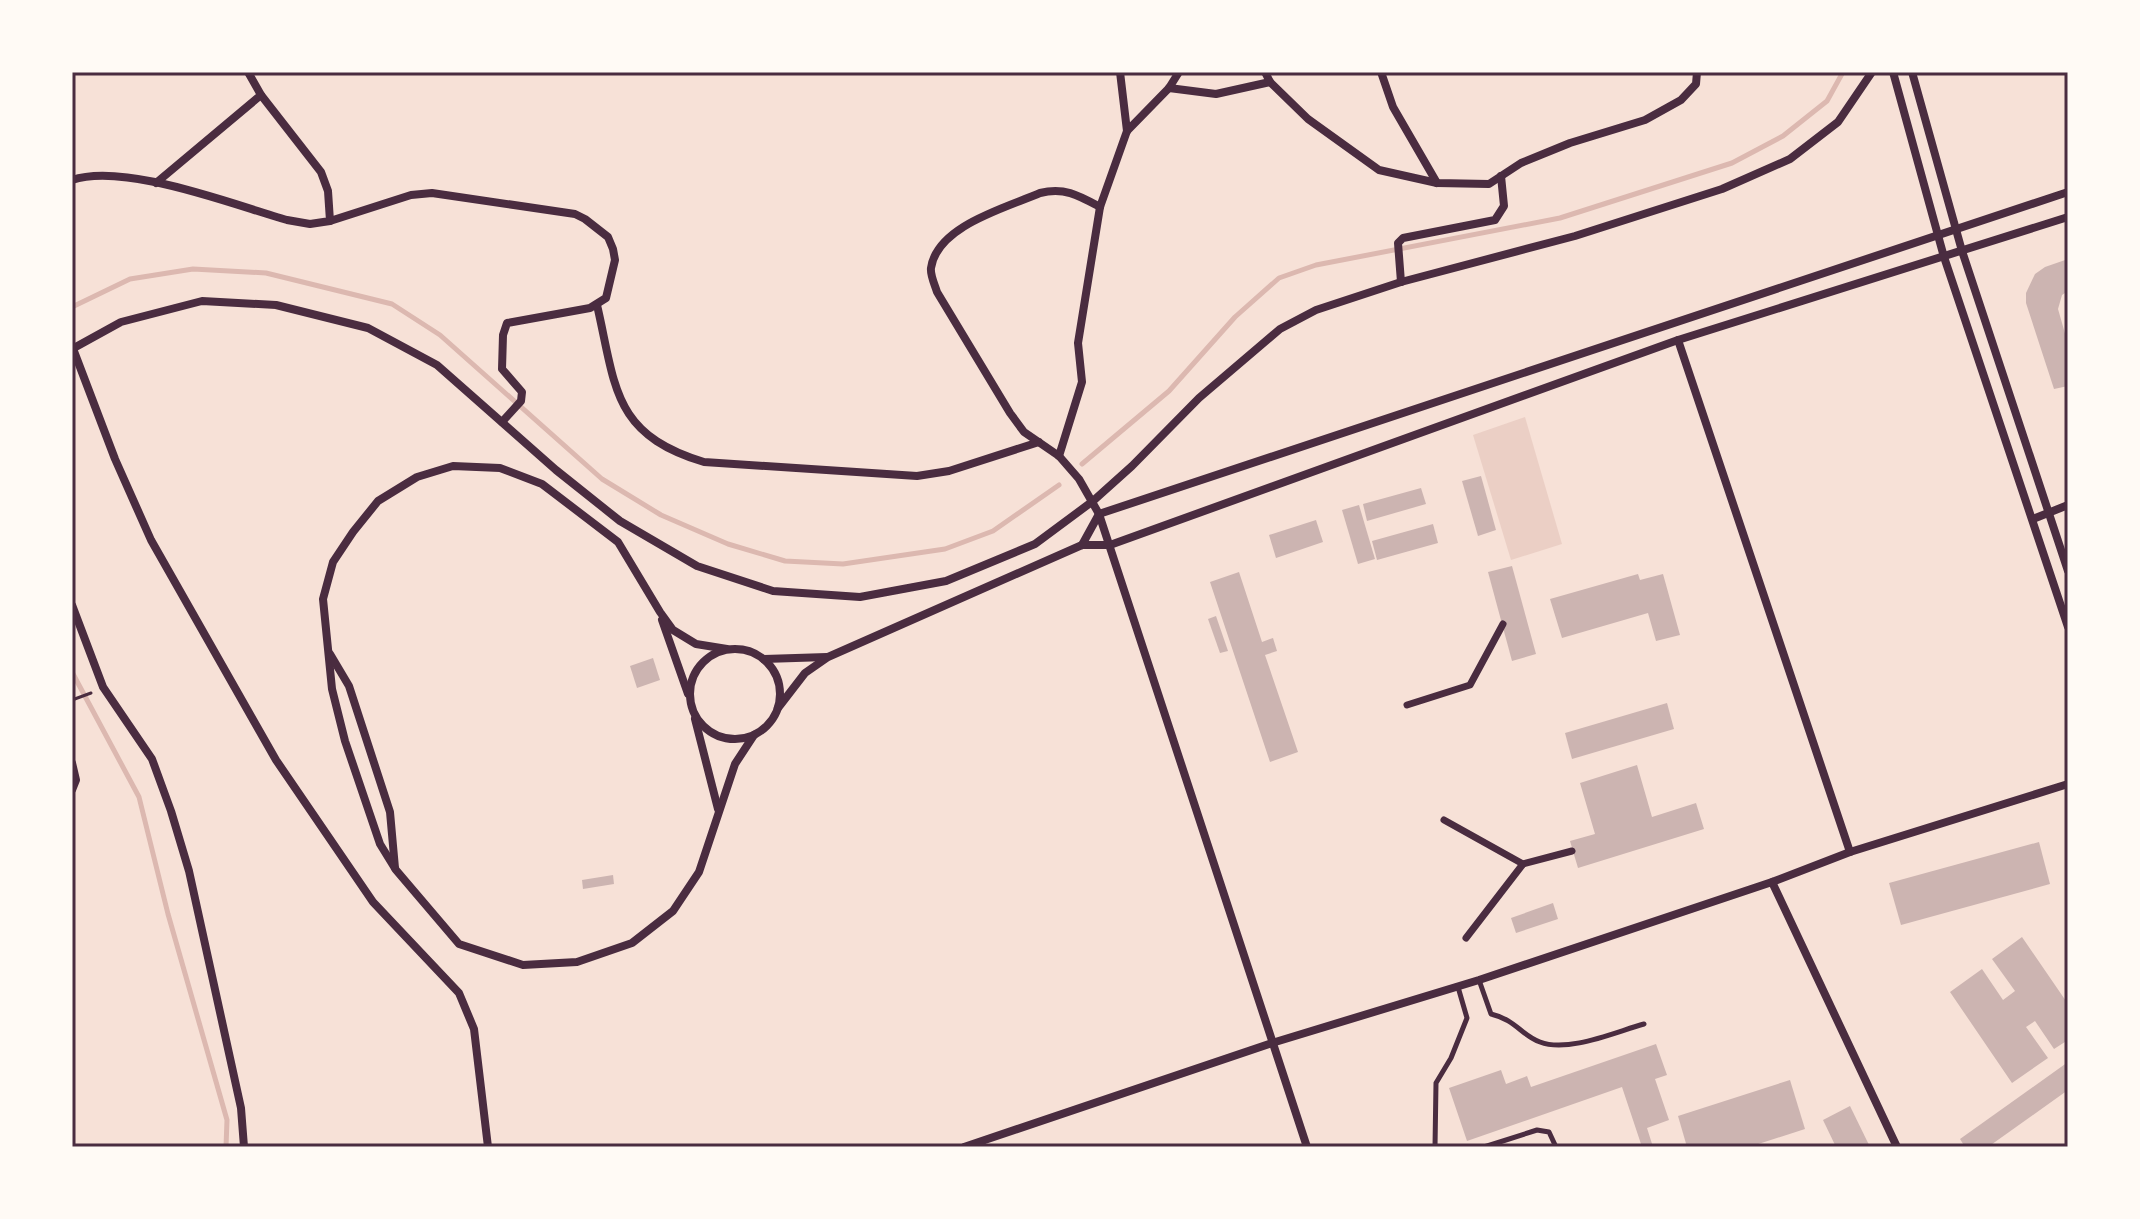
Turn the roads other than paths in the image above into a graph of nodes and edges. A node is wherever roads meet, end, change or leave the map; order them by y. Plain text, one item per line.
1 (248, 72) edge
2 (1120, 72) edge
3 (1179, 72) edge
4 (1265, 72) edge
5 (1381, 72) edge
6 (1697, 72) edge
7 (1872, 72) edge
8 (1893, 72) edge
9 (1912, 72) edge
10 (1270, 82) junction
11 (1169, 88) junction
12 (261, 95) junction
13 (1127, 131) junction
14 (1501, 176) junction
15 (72, 180) edge
16 (156, 183) junction
17 (1437, 183) junction
18 (2068, 192) edge
19 (1100, 207) junction
20 (2068, 217) edge
21 (330, 221) junction
22 (1956, 230) junction
23 (1939, 236) junction
24 (1962, 251) junction
25 (1944, 257) junction
26 (1401, 278) junction
27 (597, 305) junction
28 (1678, 340) junction
29 (72, 347) edge
30 (505, 418) junction
31 (1039, 442) junction
32 (1059, 456) junction
33 (1093, 501) junction
34 (2068, 505) edge
35 (2049, 513) junction
36 (1099, 514) junction
37 (2033, 519) junction
38 (1082, 545) junction
39 (1110, 545) junction
40 (2068, 571) edge
41 (72, 605) edge
42 (660, 612) junction
43 (1503, 624) dead end
44 (2068, 627) edge
45 (727, 649) junction
46 (328, 650) junction
47 (828, 657) junction
48 (764, 659) junction
49 (691, 703) junction
50 (1407, 705) dead end
51 (778, 708) junction
52 (754, 735) junction
53 (72, 763) edge
54 (2068, 784) edge
55 (72, 790) edge
56 (718, 809) junction
57 (1444, 820) dead end
58 (1572, 851) dead end
59 (1850, 852) junction
60 (1523, 864) junction
61 (396, 870) junction
62 (1772, 882) junction
63 (1466, 938) dead end
64 (1479, 980) junction
65 (1458, 987) junction
66 (1644, 1024) dead end
67 (1272, 1043) junction
68 (244, 1147) edge
69 (488, 1147) edge
70 (964, 1147) edge
71 (1307, 1147) edge
72 (1435, 1147) edge
73 (1484, 1147) edge
74 (1556, 1147) edge
75 (1897, 1147) edge

1 - 12 street
2 - 13 street
3 - 11 street
4 - 10 street
5 - 17 street
6 - 14 street
7 - 26 street
8 - 23 street
9 - 22 street
10 - 11 street
10 - 17 street
11 - 13 street
12 - 16 street
12 - 21 street
13 - 19 street
14 - 17 street
14 - 26 street
15 - 16 street
16 - 21 street
18 - 22 street
19 - 31 street
19 - 32 street
20 - 24 street
21 - 27 street
22 - 23 street
22 - 24 street
23 - 25 street
23 - 36 street
24 - 25 street
24 - 35 street
25 - 28 street
25 - 37 street
26 - 33 street
27 - 30 street
27 - 31 street
28 - 39 street
28 - 59 street
29 - 30 street
29 - 69 street
30 - 33 street
31 - 32 street
32 - 33 street
33 - 36 street
34 - 35 street
35 - 37 street
35 - 40 street
36 - 38 street
36 - 39 street
37 - 44 street
38 - 39 street
38 - 47 street
39 - 67 street
41 - 68 street
42 - 45 street
42 - 46 street
42 - 49 street
43 - 50 street
45 - 48 street
45 - 49 street
46 - 61 street
46 - 61 street
47 - 48 street
47 - 51 street
48 - 51 street
49 - 52 street
49 - 56 street
51 - 52 street
52 - 56 street
53 - 55 street
54 - 59 street
56 - 61 street
57 - 60 street
58 - 60 street
59 - 62 street
60 - 63 street
62 - 64 street
62 - 75 street
64 - 65 street
64 - 66 lane
65 - 67 street
65 - 72 lane
67 - 70 street
67 - 71 street
73 - 74 lane

